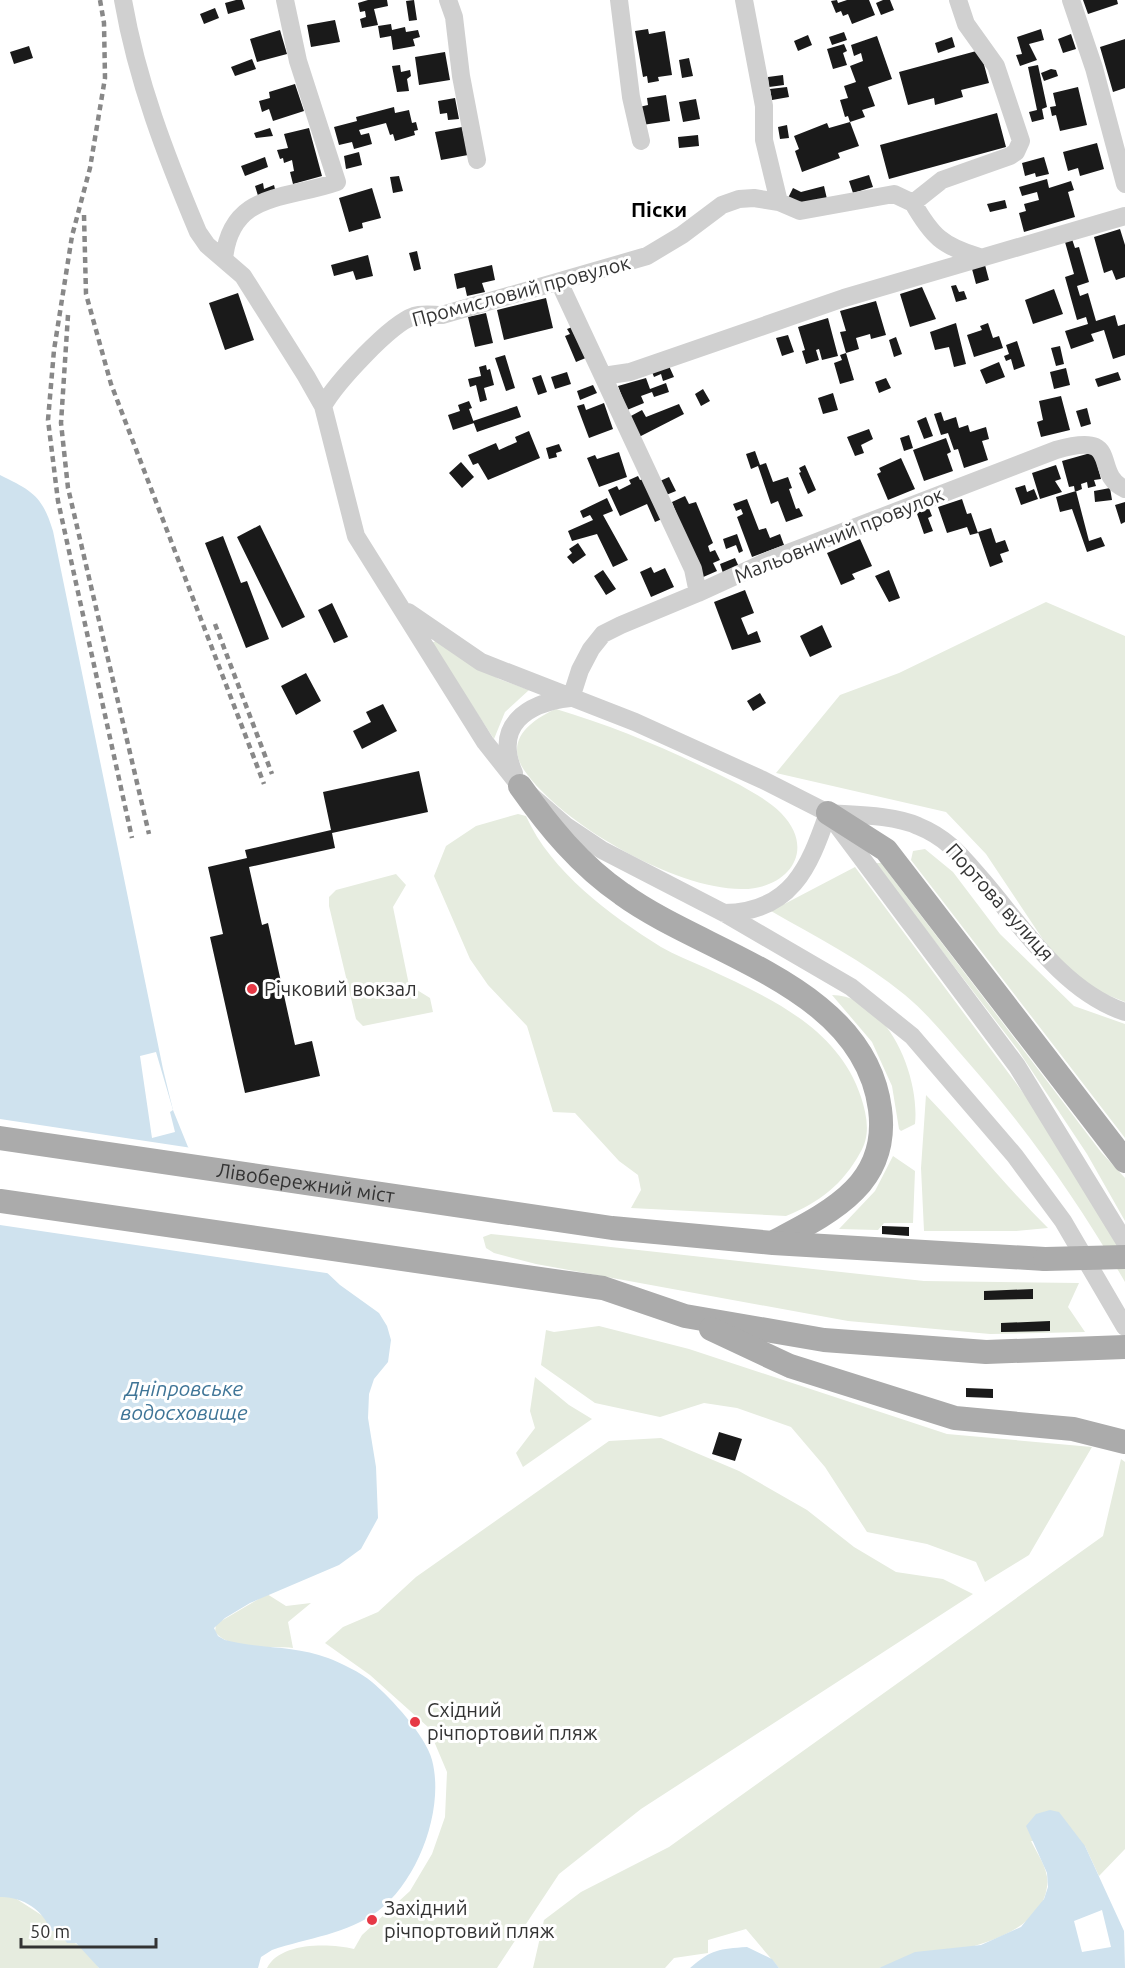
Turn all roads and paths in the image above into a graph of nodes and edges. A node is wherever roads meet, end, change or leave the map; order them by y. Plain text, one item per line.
1 (123, 0) edge
2 (285, 0) edge
3 (448, 0) edge
4 (619, 0) edge
5 (744, 0) edge
6 (958, 0) edge
7 (1071, 0) edge
8 (641, 141) dead end
9 (477, 160) dead end
10 (1125, 184) edge
11 (778, 202) junction
12 (913, 203) junction
13 (1125, 216) edge
14 (979, 257) junction
15 (224, 259) junction
16 (559, 282) junction
17 (603, 376) junction
18 (323, 406) junction
19 (1125, 489) edge
20 (698, 593) junction
21 (398, 603) junction
22 (571, 698) junction
23 (520, 786) junction
24 (828, 813) junction
25 (724, 913) junction
26 (1125, 1012) edge
27 (0, 1138) edge
28 (1125, 1161) edge
29 (0, 1201) edge
30 (1125, 1242) edge
31 (773, 1243) junction
32 (1125, 1257) edge
33 (685, 1316) junction
34 (1125, 1327) edge
35 (1125, 1347) edge
36 (1125, 1442) edge

1 - 15 street
2 - 15 street
3 - 9 street
4 - 8 street
5 - 11 street
6 - 12 street
7 - 10 street
11 - 12 street, Промисловий провулок
11 - 16 street, Промисловий провулок
12 - 14 street
13 - 14 street
14 - 17 street
15 - 18 street
16 - 17 street
16 - 18 street, Промисловий провулок
17 - 20 street
18 - 21 street
19 - 20 street, Мальовничий провулок
20 - 22 street, Мальовничий провулок
21 - 22 street
21 - 23 street
22 - 23 street
22 - 24 street
23 - 25 street
23 - 31 main road
24 - 25 street
24 - 26 street, Портова вулиця
24 - 28 main road
24 - 30 street
25 - 34 street
27 - 31 main road, Лівобережний міст
29 - 33 main road
31 - 32 main road, Лівобережний міст, bridge
33 - 35 main road
33 - 36 main road

